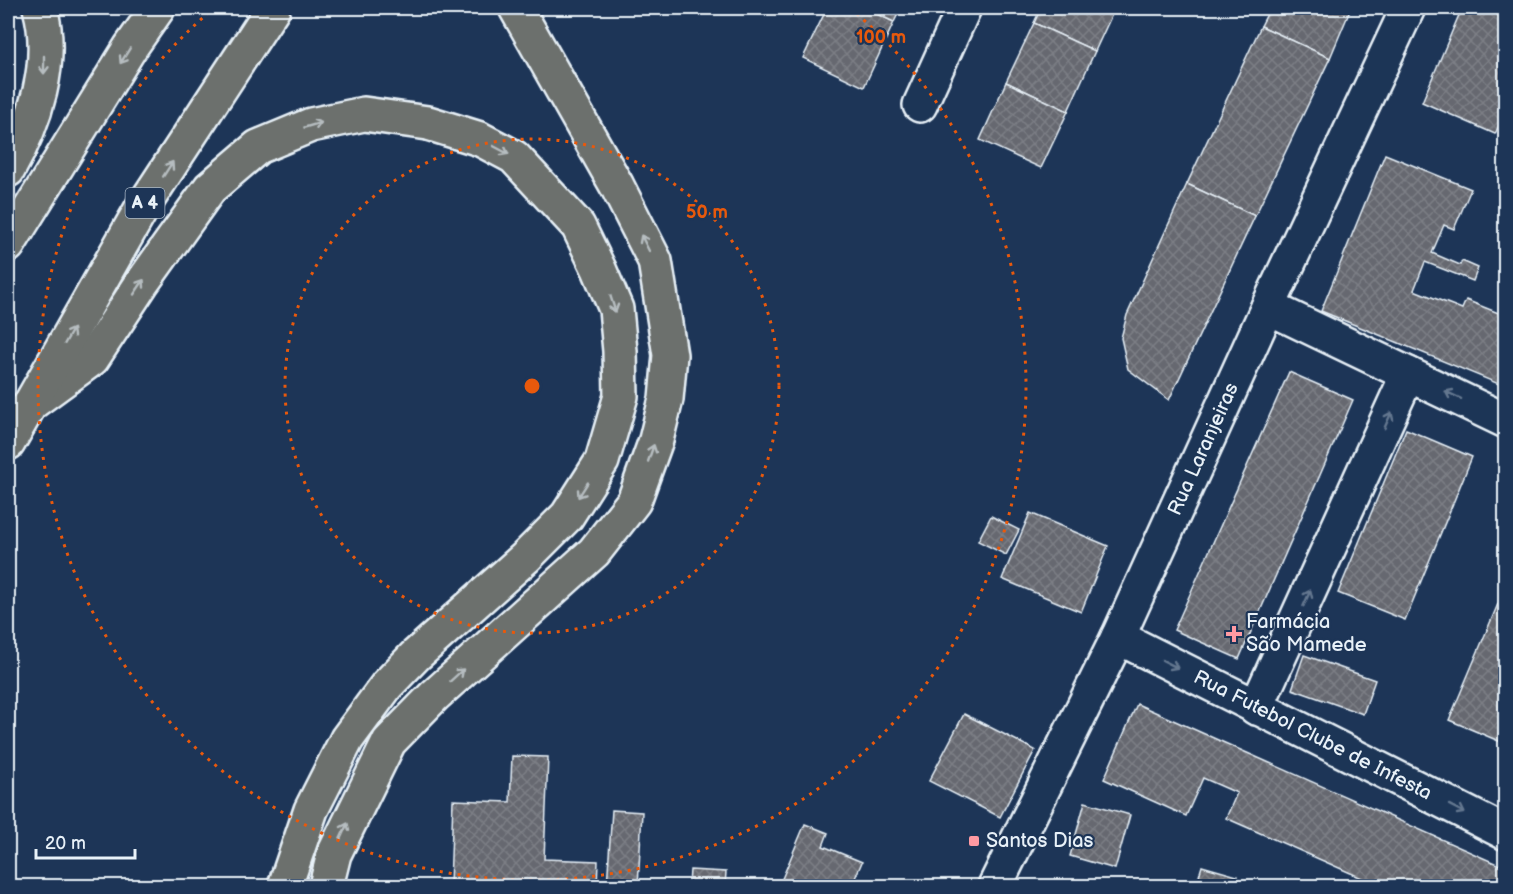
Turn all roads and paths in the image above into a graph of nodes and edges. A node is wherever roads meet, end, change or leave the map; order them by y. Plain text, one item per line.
1 (40, 8) edge
2 (158, 8) edge
3 (273, 8) edge
4 (516, 8) edge
5 (964, 8) edge
6 (1408, 8) edge
7 (920, 105) dead end
8 (8, 170) edge
9 (8, 245) edge
10 (1268, 306) junction
11 (1408, 374) junction
12 (29, 405) junction
13 (1506, 421) edge
14 (8, 443) edge
15 (1118, 637) junction
16 (1257, 708) junction
17 (1506, 833) edge
18 (285, 886) edge
19 (326, 886) edge
20 (995, 886) edge

1 -> 8 highway
2 -> 9 highway
12 -> 3 highway, A 4
19 -> 4 highway
5 - 7 street
6 - 10 street, Rua Laranjeiras
10 - 11 street
10 - 15 street, Rua Laranjeiras
13 -> 11 street
16 -> 11 street
12 - 14 highway, A 4
12 -> 18 highway
15 -> 16 street, Rua Futebol Clube de Infesta
15 - 20 street, Rua Laranjeiras
16 -> 17 street, Rua Futebol Clube de Infesta

